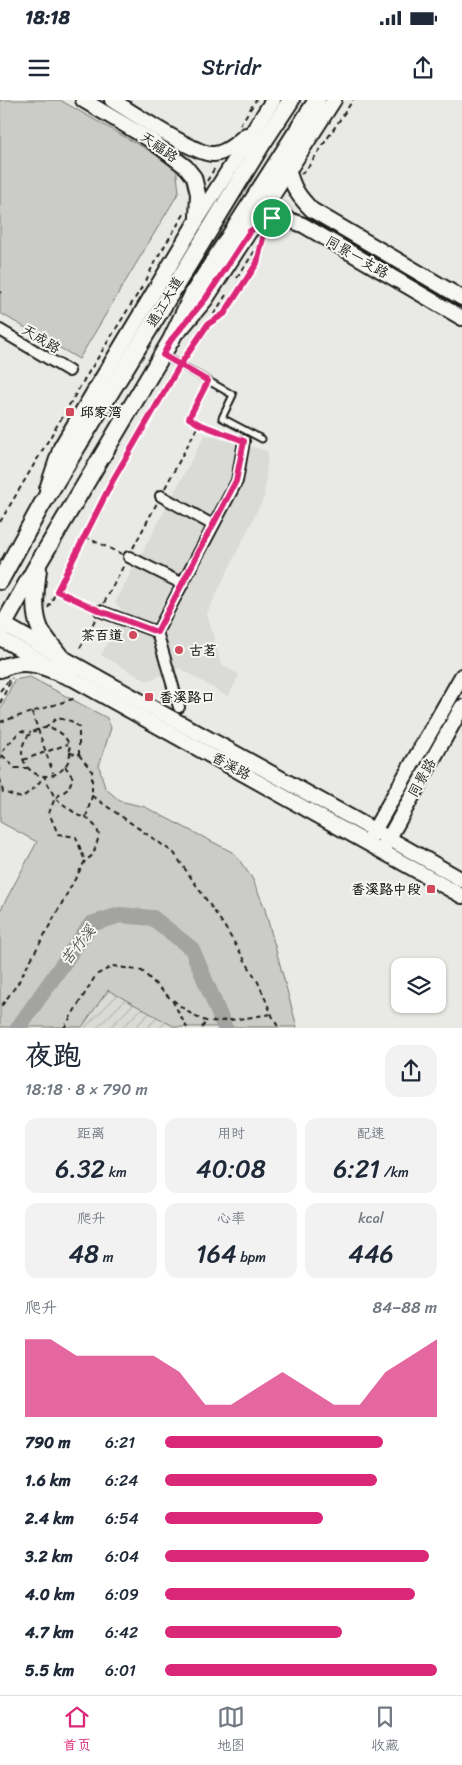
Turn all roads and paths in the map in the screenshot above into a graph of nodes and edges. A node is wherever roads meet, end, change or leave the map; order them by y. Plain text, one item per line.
1 (83, 100) edge
2 (112, 100) edge
3 (256, 100) edge
4 (273, 100) edge
5 (291, 100) edge
6 (318, 100) edge
7 (334, 100) edge
8 (353, 100) edge
9 (238, 127) dead end
10 (253, 130) junction
11 (225, 151) junction
12 (290, 176) junction
13 (198, 194) junction
14 (272, 218) junction
15 (197, 220) junction
16 (250, 231) junction
17 (263, 238) junction
18 (237, 278) dead end
19 (226, 295) dead end
20 (462, 298) edge
21 (462, 318) edge
22 (208, 324) junction
23 (0, 330) edge
24 (171, 340) junction
25 (163, 355) junction
26 (180, 365) junction
27 (69, 371) dead end
28 (208, 381) junction
29 (199, 424) junction
30 (262, 439) dead end
31 (244, 441) joint
32 (161, 496) junction
33 (41, 506) junction
34 (0, 522) edge
35 (213, 525) junction
36 (25, 536) junction
37 (85, 536) junction
38 (128, 557) junction
39 (39, 562) junction
40 (0, 564) edge
41 (0, 581) edge
42 (183, 584) junction
43 (57, 591) junction
44 (100, 611) junction
45 (36, 614) junction
46 (1, 629) edge
47 (157, 632) junction
48 (80, 648) dead end
49 (61, 658) junction
50 (7, 671) edge
51 (70, 676) junction
52 (462, 676) edge
53 (0, 691) edge
54 (76, 698) dead end
55 (0, 703) edge
56 (179, 707) dead end
57 (462, 707) edge
58 (32, 712) junction
59 (0, 722) edge
60 (46, 728) junction
61 (38, 729) junction
62 (31, 732) junction
63 (69, 744) junction
64 (46, 752) junction
65 (70, 753) junction
66 (79, 754) junction
67 (2, 755) junction
68 (0, 760) edge
69 (23, 760) junction
70 (66, 766) junction
71 (28, 768) junction
72 (54, 774) junction
73 (44, 776) junction
74 (0, 779) edge
75 (92, 796) junction
76 (55, 798) junction
77 (86, 816) junction
78 (375, 830) junction
79 (389, 837) junction
80 (368, 842) junction
81 (382, 850) junction
82 (85, 861) junction
83 (462, 880) edge
84 (462, 896) edge
85 (172, 1000) junction
86 (0, 1008) edge
87 (271, 1014) junction
88 (206, 1021) junction
89 (64, 1028) edge
90 (187, 1028) edge
91 (202, 1028) edge
92 (279, 1028) edge

1 - 13 street, 天福路
2 - 11 street, 天福路
3 - 9 path
4 - 10 street, 通江大道
5 - 33 main road, 通江大道
6 - 24 main road, 通江大道
7 - 12 street, 通江大道
8 - 12 path
10 - 11 street
10 - 15 street, 通江大道
11 - 13 path
12 - 16 street, 通江大道
12 - 20 street, 同景一支路
13 - 15 street, 天福路
13 - 34 path
14 - 16 street
14 - 17 path
14 - 21 street, 同景一支路
15 - 33 street, 通江大道
16 - 24 street, 通江大道
17 - 18 path
17 - 22 path
19 - 22 path
22 - 26 path
23 - 27 street, 天成路
24 - 25 main road, 通江大道
25 - 26 lane
25 - 39 main road, 通江大道
26 - 28 lane
26 - 37 path
28 - 29 path
28 - 30 lane
29 - 31 path
29 - 32 path
31 - 35 street
32 - 35 street
32 - 38 path
33 - 36 main road, 通江大道
35 - 42 street
36 - 40 main road
36 - 41 main road, 通江大道
37 - 38 path
37 - 43 path
38 - 42 street
38 - 44 path
39 - 45 main road
39 - 46 main road, 通江大道
42 - 47 street
43 - 44 path
43 - 45 path
44 - 47 street
44 - 48 path
45 - 49 main road
46 - 49 street, 香溪路
46 - 51 street, 香溪路
47 - 56 street
49 - 78 street, 香溪路
50 - 51 main road
50 - 53 path
50 - 55 path
51 - 80 street, 香溪路
52 - 78 street
54 - 58 path
57 - 79 street, 同景路
58 - 59 path
58 - 61 path
60 - 61 path
60 - 63 path
60 - 66 path
61 - 62 path
61 - 64 path
62 - 67 path
62 - 69 path
63 - 64 path
63 - 65 path
64 - 69 path
64 - 72 path
65 - 66 path
65 - 70 path
66 - 75 path
67 - 68 path
67 - 71 path
69 - 71 path
70 - 72 path
70 - 76 path
71 - 73 path
72 - 73 path
73 - 74 path
73 - 76 path
75 - 77 path
75 - 87 path
76 - 77 path
76 - 82 path
77 - 82 path
78 - 79 street, 香溪路
78 - 80 street
79 - 81 street, 同景路
79 - 83 street, 香溪路
80 - 81 street, 香溪路
81 - 84 street, 香溪路
82 - 86 path
85 - 88 path
85 - 89 path
85 - 90 path
87 - 88 path
87 - 92 path
88 - 91 path

